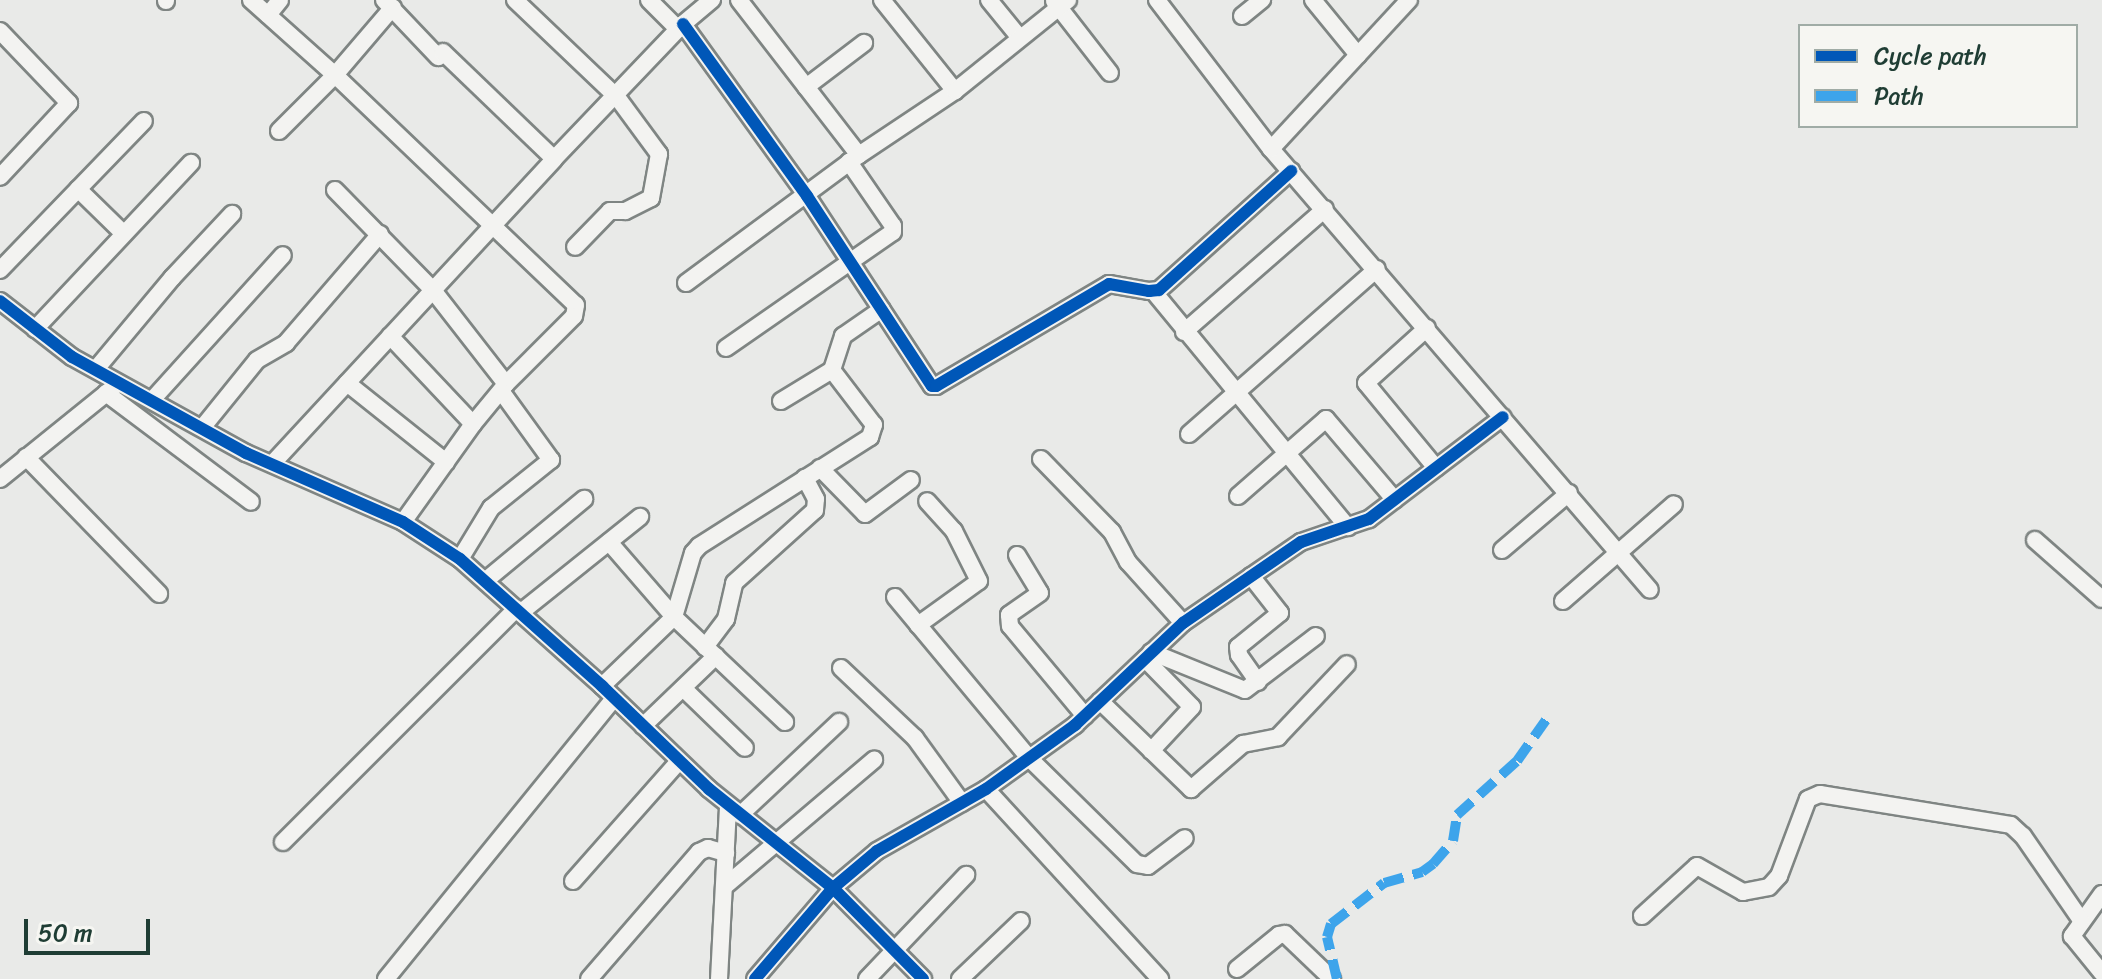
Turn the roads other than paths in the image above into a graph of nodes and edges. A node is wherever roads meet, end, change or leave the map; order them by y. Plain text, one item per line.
1 (251, 0) edge
2 (280, 0) edge
3 (515, 0) edge
4 (649, 0) edge
5 (712, 0) edge
6 (739, 0) edge
7 (882, 0) edge
8 (989, 0) edge
9 (1157, 0) edge
10 (1262, 0) edge
11 (1313, 0) edge
12 (1409, 0) edge
13 (1060, 2) edge
14 (388, 4) edge
15 (268, 15) junction
16 (1242, 16) dead end
17 (681, 27) junction
18 (0, 31) edge
19 (1020, 38) junction
20 (864, 43) dead end
21 (1358, 55) junction
22 (1110, 73) dead end
23 (335, 75) junction
24 (806, 87) junction
25 (955, 91) junction
26 (617, 97) junction
27 (144, 121) dead end
28 (279, 131) dead end
29 (1271, 149) junction
30 (554, 159) junction
31 (854, 159) junction
32 (191, 163) dead end
33 (1291, 171) junction
34 (0, 177) edge
35 (78, 189) junction
36 (335, 190) dead end
37 (807, 196) junction
38 (1325, 209) junction
39 (232, 214) dead end
40 (493, 223) junction
41 (123, 233) junction
42 (380, 234) junction
43 (575, 247) dead end
44 (283, 255) dead end
45 (852, 263) junction
46 (1377, 269) junction
47 (0, 270) edge
48 (686, 283) dead end
49 (432, 289) junction
50 (1154, 292) junction
51 (0, 301) edge
52 (882, 309) junction
53 (1427, 328) junction
54 (35, 329) junction
55 (1184, 332) junction
56 (390, 336) junction
57 (726, 348) dead end
58 (96, 369) junction
59 (832, 370) junction
60 (120, 382) junction
61 (347, 383) junction
62 (504, 388) junction
63 (106, 393) junction
64 (1235, 394) junction
65 (152, 400) junction
66 (781, 401) dead end
67 (1503, 417) junction
68 (473, 424) junction
69 (202, 428) junction
70 (1189, 434) dead end
71 (1286, 454) junction
72 (26, 457) junction
73 (1041, 459) dead end
74 (446, 462) junction
75 (272, 464) junction
76 (820, 468) junction
77 (1436, 468) junction
78 (805, 478) junction
79 (0, 479) edge
80 (911, 480) dead end
81 (1569, 493) junction
82 (1238, 496) dead end
83 (584, 499) dead end
84 (1395, 500) junction
85 (927, 501) dead end
86 (251, 502) dead end
87 (1674, 504) dead end
88 (640, 517) dead end
89 (403, 522) junction
90 (1348, 527) junction
91 (2035, 540) dead end
92 (609, 542) junction
93 (1502, 550) dead end
94 (1620, 552) junction
95 (1017, 555) dead end
96 (460, 559) junction
97 (1251, 576) junction
98 (485, 581) junction
99 (1650, 590) dead end
100 (159, 594) dead end
101 (895, 597) dead end
102 (2102, 599) edge
103 (1563, 601) dead end
104 (518, 611) junction
105 (674, 617) junction
106 (1183, 623) junction
107 (918, 625) junction
108 (1316, 636) dead end
109 (710, 652) junction
110 (1148, 656) junction
111 (1347, 664) dead end
112 (841, 668) dead end
113 (1258, 682) junction
114 (602, 686) junction
115 (683, 688) junction
116 (614, 698) junction
117 (1100, 701) junction
118 (1085, 716) junction
119 (785, 722) dead end
120 (839, 722) dead end
121 (643, 726) junction
122 (745, 748) dead end
123 (1151, 751) junction
124 (1029, 758) junction
125 (874, 760) dead end
126 (679, 761) junction
127 (986, 789) junction
128 (962, 803) junction
129 (734, 810) junction
130 (1185, 838) dead end
131 (774, 841) junction
132 (283, 842) dead end
133 (726, 853) junction
134 (966, 875) dead end
135 (573, 881) dead end
136 (724, 887) junction
137 (833, 888) junction
138 (2102, 894) edge
139 (1642, 916) dead end
140 (2081, 920) junction
141 (1021, 921) dead end
142 (895, 948) junction
143 (1237, 969) dead end
144 (2102, 973) edge
145 (386, 979) edge
146 (589, 979) edge
147 (719, 979) edge
148 (755, 979) edge
149 (867, 979) edge
150 (923, 979) edge
151 (960, 979) edge
152 (1160, 979) edge
153 (1332, 979) edge

1 - 15 street
2 - 15 street
3 - 26 street
4 - 17 street
5 - 17 street
6 - 24 street
7 - 25 street
8 - 19 street
9 - 29 street
10 - 16 street
11 - 21 street
12 - 21 street
13 - 19 street
13 - 22 street
14 - 23 street
14 - 30 street
15 - 23 street
17 - 26 street
17 - 37 street
18 - 34 street
19 - 25 street
20 - 24 street
21 - 29 street
23 - 28 street
23 - 40 street
24 - 31 street
25 - 31 street
26 - 30 street
26 - 43 street
27 - 35 street
29 - 33 street
30 - 40 street
31 - 37 street
31 - 45 street
32 - 41 street
33 - 38 street
33 - 50 street
35 - 41 street
35 - 47 street
36 - 42 street
37 - 45 street
37 - 48 street
38 - 46 street
38 - 55 street
39 - 58 street
40 - 49 street
40 - 62 street
41 - 54 street
42 - 49 street
42 - 69 street
44 - 65 street
45 - 52 street
45 - 57 street
46 - 53 street
46 - 64 street
49 - 56 street
49 - 62 street
50 - 52 street
50 - 55 street
51 - 54 street
52 - 59 street
53 - 67 street
53 - 77 street
54 - 58 street
55 - 64 street
56 - 61 street
56 - 68 street
58 - 60 street
59 - 66 street
59 - 76 street
60 - 63 street
60 - 65 street
61 - 74 street
61 - 75 street
62 - 68 street
62 - 96 street
63 - 72 street
63 - 86 street
64 - 70 street
64 - 71 street
65 - 69 street
67 - 77 street
67 - 81 street
68 - 74 street
69 - 75 street
71 - 82 street
71 - 84 street
71 - 90 street
72 - 79 street
72 - 100 street
73 - 106 street
74 - 89 street
75 - 89 street
76 - 78 street
76 - 80 street
77 - 84 street
78 - 105 street
78 - 109 street
81 - 93 street
81 - 94 street
83 - 98 street
84 - 90 street
85 - 107 street
87 - 94 street
88 - 92 street
89 - 96 street
90 - 97 street
91 - 102 street
92 - 104 street
92 - 105 street
94 - 99 street
94 - 103 street
95 - 118 street
96 - 98 street
97 - 106 street
97 - 113 street
98 - 104 street
101 - 107 street
104 - 114 street
104 - 132 street
105 - 109 street
105 - 114 street
106 - 110 street
107 - 124 street
108 - 113 street
109 - 115 street
109 - 119 street
110 - 113 street
110 - 117 street
110 - 123 street
111 - 123 street
112 - 128 street
114 - 116 street
115 - 121 street
115 - 122 street
116 - 121 street
116 - 145 street
117 - 118 street
117 - 123 street
118 - 124 street
120 - 129 street
121 - 126 street
124 - 127 street
124 - 130 street
125 - 131 street
126 - 129 street
126 - 135 street
127 - 128 street
127 - 152 street
128 - 137 street
129 - 131 street
129 - 133 street
131 - 136 street
131 - 137 street
133 - 136 street
133 - 146 street
134 - 142 street
136 - 147 street
137 - 142 street
137 - 148 street
138 - 140 street
139 - 140 street
140 - 144 street
141 - 151 street
142 - 149 street
142 - 150 street
143 - 153 street

